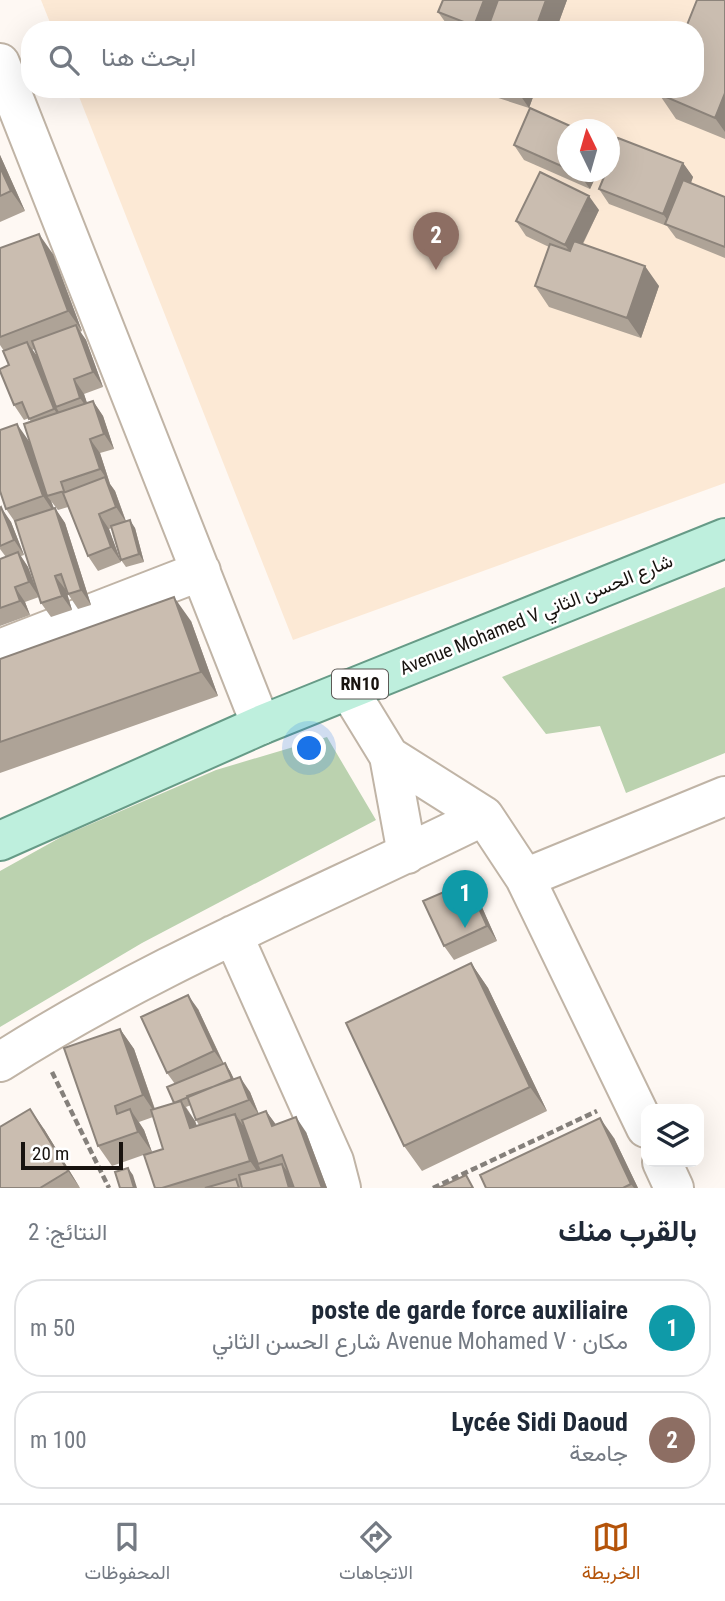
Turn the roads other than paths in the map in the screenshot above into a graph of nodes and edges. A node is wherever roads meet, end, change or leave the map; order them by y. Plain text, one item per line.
1 (0, 63) edge
2 (725, 538) edge
3 (201, 571) junction
4 (0, 649) edge
5 (348, 689) junction
6 (261, 725) junction
7 (389, 756) junction
8 (725, 796) edge
9 (484, 816) junction
10 (0, 841) edge
11 (407, 854) junction
12 (525, 878) junction
13 (233, 935) junction
14 (0, 1062) edge
15 (638, 1111) edge
16 (664, 1167) edge
17 (341, 1188) edge
18 (674, 1188) edge

1 - 3 street
2 - 5 main road, Avenue Mohamed V شارع الحسن الثاني / RN10
3 - 4 street
3 - 6 street
5 - 6 main road, Avenue Mohamed V شارع الحسن الثاني / RN10
5 - 7 street
6 - 10 main road, Avenue Mohamed V شارع الحسن الثاني / RN10
7 - 9 street
7 - 11 street
8 - 12 street
9 - 11 street
9 - 12 street
11 - 13 street
12 - 15 street
13 - 14 street
13 - 17 street
16 - 18 street

